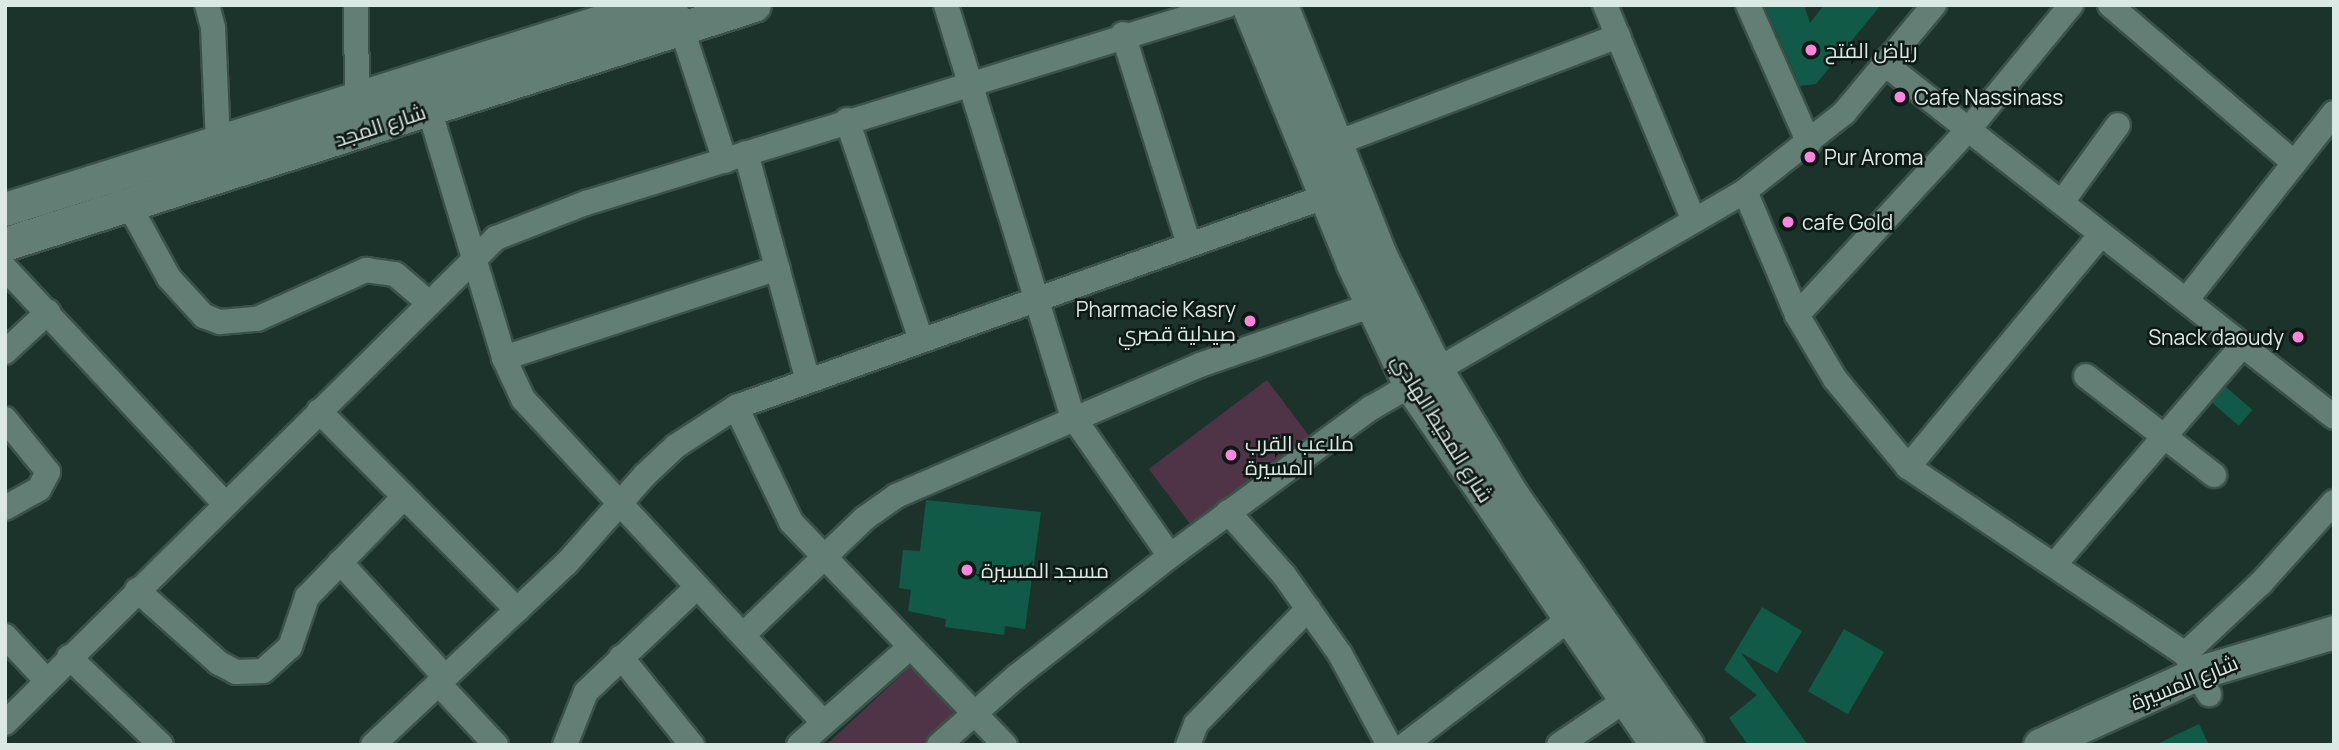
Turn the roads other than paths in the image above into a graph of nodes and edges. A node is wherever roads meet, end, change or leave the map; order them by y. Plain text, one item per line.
1 (206, 5) edge
2 (356, 5) edge
3 (653, 5) edge
4 (754, 5) edge
5 (946, 5) edge
6 (1228, 5) edge
7 (1248, 5) edge
8 (1281, 5) edge
9 (1605, 5) edge
10 (1748, 5) edge
11 (1934, 5) edge
12 (2071, 5) edge
13 (2110, 5) edge
14 (678, 17) edge
15 (1123, 34) junction
16 (1618, 36) junction
17 (1885, 64) junction
18 (970, 85) junction
19 (357, 99) junction
20 (429, 109) junction
21 (2334, 113) edge
22 (847, 120) junction
23 (2118, 125) dead end
24 (1968, 130) junction
25 (218, 142) junction
26 (1809, 143) junction
27 (1323, 148) junction
28 (735, 157) junction
29 (2293, 162) junction
30 (1745, 191) junction
31 (1340, 192) junction
32 (2062, 202) junction
33 (129, 205) junction
34 (5, 209) edge
35 (1693, 218) junction
36 (2100, 236) junction
37 (1188, 242) junction
38 (5, 244) edge
39 (474, 255) junction
40 (5, 268) edge
41 (778, 268) junction
42 (1035, 298) junction
43 (2187, 299) junction
44 (1386, 301) junction
45 (428, 302) junction
46 (48, 312) junction
47 (1797, 314) junction
48 (920, 337) junction
49 (2243, 345) junction
50 (5, 352) edge
51 (504, 358) junction
52 (1422, 375) junction
53 (2086, 376) dead end
54 (807, 378) junction
55 (2329, 402) edge
56 (736, 407) junction
57 (319, 411) junction
58 (1073, 417) junction
59 (5, 419) edge
60 (2164, 439) junction
61 (1908, 467) junction
62 (2214, 475) dead end
63 (404, 497) junction
64 (223, 502) junction
65 (619, 502) junction
66 (2334, 502) edge
67 (5, 508) edge
68 (1228, 512) junction
69 (1170, 556) junction
70 (821, 557) junction
71 (340, 562) junction
72 (2055, 564) junction
73 (697, 587) junction
74 (137, 590) junction
75 (1308, 609) junction
76 (517, 610) junction
77 (1578, 612) junction
78 (2334, 632) edge
79 (743, 635) junction
80 (5, 636) edge
81 (909, 647) junction
82 (2334, 654) edge
83 (69, 657) junction
84 (621, 657) junction
85 (2198, 673) junction
86 (46, 680) junction
87 (441, 680) junction
88 (1635, 694) junction
89 (972, 714) junction
90 (823, 722) junction
91 (5, 723) edge
92 (161, 745) edge
93 (373, 745) edge
94 (496, 745) edge
95 (565, 745) edge
96 (692, 745) edge
97 (799, 745) edge
98 (939, 745) edge
99 (1005, 745) edge
100 (1188, 745) edge
101 (1389, 745) edge
102 (1405, 745) edge
103 (1559, 745) edge
104 (1657, 745) edge
105 (1687, 745) edge
106 (2040, 745) edge
107 (2091, 745) edge

1 - 25 street
2 - 19 street
3 - 19 street, شارع المجد
4 - 14 street, شارع المجد
5 - 18 street
6 - 15 street
7 - 27 street, شارع المحيط الهادي
8 - 27 street, شارع المحيط الهادي
9 - 16 street
10 - 26 street
11 - 17 street
12 - 24 street
13 - 29 street
14 - 20 street, شارع المجد
14 - 28 street
15 - 18 street
15 - 37 street
16 - 27 street
16 - 35 street
17 - 24 street
17 - 26 street
18 - 22 street
18 - 42 street
19 - 25 street, شارع المجد
20 - 33 street, شارع المجد
20 - 39 street
21 - 29 street
22 - 28 street
22 - 48 street
23 - 32 street
24 - 32 street
24 - 47 street
25 - 34 street, شارع المجد
26 - 30 street
27 - 31 street, شارع المحيط الهادي
28 - 39 street
28 - 41 street
29 - 43 street
30 - 35 street
30 - 47 street
31 - 37 street
31 - 44 street, شارع المحيط الهادي
32 - 36 street
33 - 38 street, شارع المجد
33 - 45 street
35 - 52 street
36 - 43 street
36 - 61 street
37 - 42 street
39 - 45 street
39 - 51 street
40 - 46 street
41 - 51 street
41 - 54 street
42 - 48 street
42 - 58 street
43 - 49 street
44 - 52 street, شارع المحيط الهادي
44 - 58 street
45 - 57 street
46 - 50 street
46 - 64 street
47 - 61 street
48 - 54 street
49 - 55 street
49 - 60 street
51 - 65 street
52 - 68 street
52 - 77 street, شارع المحيط الهادي
53 - 60 street
54 - 56 street
56 - 65 street
56 - 70 street
57 - 63 street
57 - 64 street
58 - 69 street
58 - 70 street
59 - 67 street
60 - 62 street
60 - 72 street
61 - 72 street
63 - 71 street
63 - 76 street
64 - 74 street
65 - 73 street
65 - 76 street
66 - 85 street
68 - 69 street
68 - 75 street
69 - 89 street
70 - 79 street
70 - 81 street
71 - 74 street
71 - 87 street
72 - 85 street
73 - 79 street
73 - 84 street
74 - 83 street
75 - 100 street
75 - 101 street
76 - 87 street
77 - 88 street, شارع المحيط الهادي
77 - 102 street
78 - 85 street, شارع المسيرة
79 - 90 street
80 - 86 street
81 - 89 street
81 - 90 street
82 - 85 street, شارع المسيرة
83 - 86 street
83 - 92 street
84 - 95 street
84 - 96 street
85 - 106 street, شارع المسيرة
85 - 107 street, شارع المسيرة
86 - 91 street
87 - 93 street
87 - 94 street
88 - 103 street
88 - 104 street, شارع المحيط الهادي
88 - 105 street, شارع المحيط الهادي
89 - 98 street
89 - 99 street
90 - 97 street

